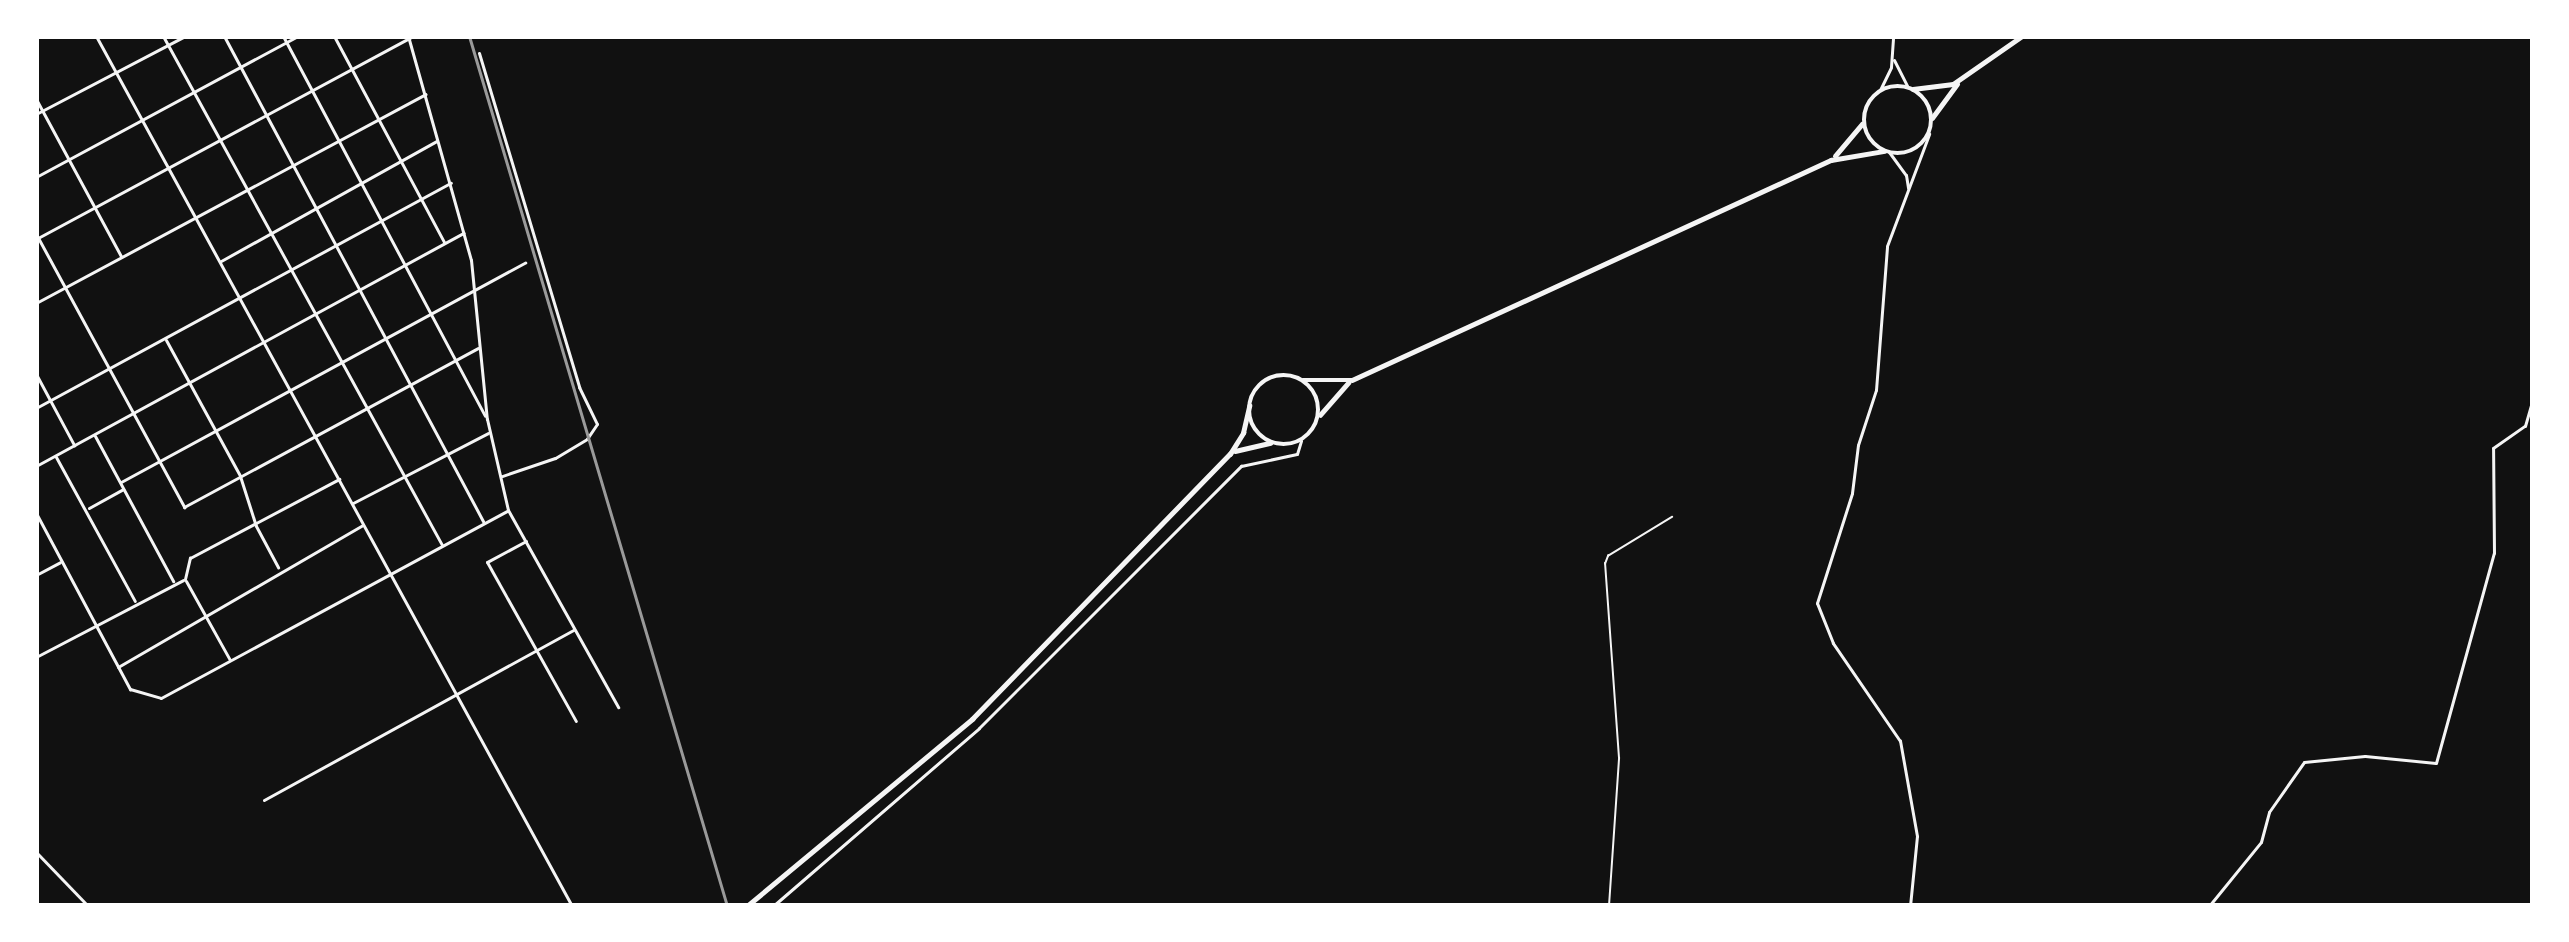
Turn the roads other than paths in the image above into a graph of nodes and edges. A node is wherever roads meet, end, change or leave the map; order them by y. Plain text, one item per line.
1 (96, 36) edge
2 (163, 36) edge
3 (185, 36) edge
4 (224, 36) edge
5 (298, 36) edge
6 (334, 36) edge
7 (1894, 36) edge
8 (2021, 36) edge
9 (410, 37) edge
10 (285, 39) edge
11 (168, 45) junction
12 (479, 52) dead end
13 (1892, 52) junction
14 (241, 66) junction
15 (351, 67) junction
16 (116, 73) junction
17 (1962, 78) junction
18 (312, 88) junction
19 (1910, 88) junction
20 (1880, 90) junction
21 (194, 92) junction
22 (425, 94) junction
23 (36, 99) edge
24 (43, 111) junction
25 (36, 114) edge
26 (266, 114) junction
27 (378, 117) junction
28 (1932, 118) junction
29 (142, 119) junction
30 (1864, 120) junction
31 (1929, 134) junction
32 (220, 138) junction
33 (339, 139) junction
34 (438, 140) junction
35 (1886, 152) junction
36 (69, 159) junction
37 (400, 160) junction
38 (1831, 160) junction
39 (293, 164) junction
40 (168, 167) junction
41 (36, 177) edge
42 (362, 182) junction
43 (451, 182) junction
44 (248, 189) junction
45 (1908, 190) junction
46 (421, 199) junction
47 (95, 208) junction
48 (317, 208) junction
49 (196, 217) junction
50 (383, 220) junction
51 (465, 232) junction
52 (272, 233) junction
53 (37, 237) edge
54 (445, 244) junction
55 (337, 245) junction
56 (122, 257) junction
57 (221, 261) junction
58 (525, 263) dead end
59 (406, 265) junction
60 (292, 269) junction
61 (65, 287) junction
62 (474, 288) junction
63 (361, 290) junction
64 (241, 297) junction
65 (36, 303) edge
66 (431, 313) junction
67 (317, 314) junction
68 (165, 338) junction
69 (386, 338) junction
70 (266, 343) junction
71 (478, 348) junction
72 (456, 360) junction
73 (343, 362) junction
74 (110, 369) junction
75 (36, 374) edge
76 (1303, 380) junction
77 (1352, 380) junction
78 (190, 384) junction
79 (411, 385) junction
80 (291, 390) junction
81 (2533, 398) edge
82 (50, 400) junction
83 (1249, 406) junction
84 (36, 407) edge
85 (368, 408) junction
86 (134, 414) junction
87 (1318, 417) junction
88 (487, 419) junction
89 (216, 430) junction
90 (489, 432) junction
91 (94, 434) junction
92 (316, 435) junction
93 (1301, 440) junction
94 (1272, 443) junction
95 (74, 445) junction
96 (447, 454) junction
97 (1230, 454) junction
98 (56, 455) junction
99 (159, 460) junction
100 (36, 466) edge
101 (240, 476) junction
102 (405, 476) junction
103 (500, 477) junction
104 (340, 479) junction
105 (121, 482) junction
106 (124, 488) junction
107 (353, 503) junction
108 (86, 509) junction
109 (508, 510) junction
110 (37, 516) edge
111 (484, 523) junction
112 (364, 524) junction
113 (256, 526) junction
114 (526, 541) junction
115 (442, 545) junction
116 (62, 561) junction
117 (279, 569) junction
118 (392, 574) junction
119 (36, 575) edge
120 (185, 579) junction
121 (174, 582) junction
122 (136, 602) junction
123 (207, 618) junction
124 (96, 624) junction
125 (575, 629) junction
126 (537, 649) junction
127 (36, 657) edge
128 (230, 660) junction
129 (118, 667) junction
130 (455, 693) junction
131 (618, 707) dead end
132 (972, 719) junction
133 (576, 721) dead end
134 (979, 728) junction
135 (264, 800) dead end
136 (36, 852) edge
137 (88, 906) edge
138 (572, 906) edge
139 (747, 906) edge
140 (773, 906) edge
141 (1910, 906) edge
142 (2210, 906) edge

1 - 16 street
2 - 11 street
3 - 11 street
4 - 14 street
5 - 10 street
6 - 15 street
7 - 13 street
8 - 17 main road
9 - 15 street
9 - 22 street
10 - 14 street
10 - 18 street
11 - 16 street
11 - 21 street
12 - 103 street
13 - 19 street
13 - 20 street
14 - 21 street
14 - 26 street
15 - 18 street
15 - 27 street
16 - 24 street
16 - 29 street
17 - 19 main road
17 - 28 main road
18 - 26 street
18 - 33 street
19 - 20 main road
19 - 28 main road
20 - 30 main road
21 - 29 street
21 - 32 street
22 - 27 street
22 - 34 street
23 - 24 street
24 - 25 street
24 - 36 street
26 - 32 street
26 - 39 street
27 - 33 street
27 - 37 street
28 - 31 main road
29 - 36 street
29 - 40 street
30 - 35 main road
30 - 38 main road
31 - 35 main road
31 - 45 street
32 - 40 street
32 - 44 street
33 - 39 street
33 - 42 street
34 - 37 street
34 - 43 street
35 - 38 main road
35 - 45 street
36 - 41 street
36 - 47 street
37 - 42 street
37 - 46 street
38 - 77 main road
39 - 44 street
39 - 48 street
40 - 47 street
40 - 49 street
42 - 48 street
42 - 50 street
43 - 46 street
43 - 51 street
44 - 49 street
44 - 52 street
45 - 141 street
46 - 50 street
46 - 54 street
47 - 53 street
47 - 56 street
48 - 52 street
48 - 55 street
49 - 56 street
49 - 57 street
50 - 55 street
50 - 59 street
51 - 54 street
51 - 62 street
52 - 57 street
52 - 60 street
53 - 61 street
54 - 59 street
55 - 60 street
55 - 63 street
56 - 61 street
57 - 64 street
58 - 62 street
59 - 63 street
59 - 66 street
60 - 64 street
60 - 67 street
61 - 65 street
61 - 74 street
62 - 66 street
62 - 71 street
63 - 67 street
63 - 69 street
64 - 68 street
64 - 70 street
66 - 69 street
66 - 72 street
67 - 70 street
67 - 73 street
68 - 74 street
68 - 78 street
69 - 73 street
69 - 79 street
70 - 78 street
70 - 80 street
71 - 72 street
71 - 88 street
72 - 79 street
72 - 88 street
73 - 80 street
73 - 85 street
74 - 82 street
74 - 86 street
75 - 82 street
76 - 77 main road
76 - 83 main road
76 - 87 main road
77 - 87 main road
78 - 86 street
78 - 89 street
79 - 85 street
79 - 96 street
80 - 89 street
80 - 92 street
81 - 142 street
82 - 84 street
82 - 95 street
83 - 94 main road
83 - 97 main road
85 - 92 street
85 - 102 street
86 - 91 street
86 - 99 street
87 - 93 main road
88 - 90 street
89 - 99 street
89 - 101 street
90 - 96 street
90 - 103 street
91 - 95 street
91 - 105 street
92 - 101 street
92 - 104 street
93 - 94 main road
93 - 134 street
94 - 97 main road
95 - 98 street
96 - 102 street
96 - 111 street
97 - 132 main road
98 - 100 street
98 - 108 street
99 - 101 street
99 - 105 street
101 - 113 street
102 - 107 street
102 - 115 street
103 - 109 street
104 - 107 street
104 - 113 street
105 - 106 street
106 - 108 street
106 - 121 street
107 - 112 street
108 - 122 street
109 - 111 street
109 - 114 street
110 - 116 street
111 - 115 street
112 - 117 street
112 - 118 street
113 - 117 street
113 - 120 street
114 - 125 street
114 - 126 street
115 - 118 street
116 - 119 street
116 - 124 street
117 - 123 street
118 - 128 street
118 - 130 street
120 - 121 street
120 - 123 street
121 - 122 street
122 - 124 street
123 - 128 street
123 - 129 street
124 - 127 street
124 - 129 street
125 - 126 street
125 - 131 street
126 - 130 street
126 - 133 street
128 - 129 street
130 - 135 street
130 - 138 street
132 - 134 street
132 - 139 main road
134 - 140 street
136 - 137 street

